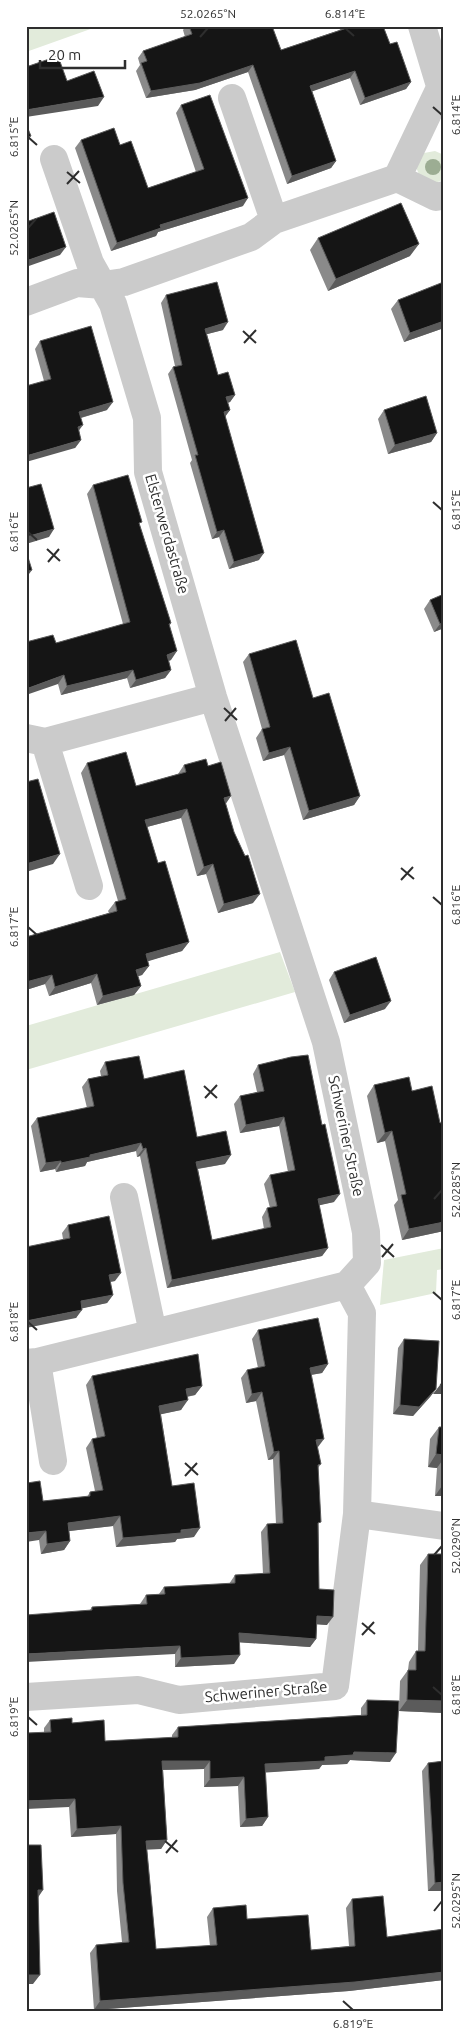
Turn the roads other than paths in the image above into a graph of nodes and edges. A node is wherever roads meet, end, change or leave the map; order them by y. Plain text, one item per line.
1 (422, 26) edge
2 (442, 93) edge
3 (232, 98) dead end
4 (54, 159) dead end
5 (397, 178) junction
6 (444, 195) edge
7 (274, 220) junction
8 (103, 285) junction
9 (26, 302) edge
10 (213, 697) junction
11 (36, 740) edge
12 (88, 886) dead end
13 (308, 982) joint
14 (124, 1196) dead end
15 (347, 1285) junction
16 (153, 1333) junction
17 (32, 1362) edge
18 (53, 1461) dead end
19 (357, 1514) junction
20 (444, 1526) edge
21 (26, 1698) edge

1 - 2 street
2 - 5 street
3 - 7 street
4 - 8 street, Elsterwerdastraße
5 - 6 street
5 - 7 street
7 - 8 street
8 - 9 street
8 - 10 street, Elsterwerdastraße
10 - 11 street
10 - 13 street, Elsterwerdastraße
11 - 12 street
13 - 15 street, Schweriner Straße
14 - 16 street
15 - 16 street
15 - 19 street, Schweriner Straße
16 - 17 street
17 - 18 street
19 - 20 street
19 - 21 street, Schweriner Straße

